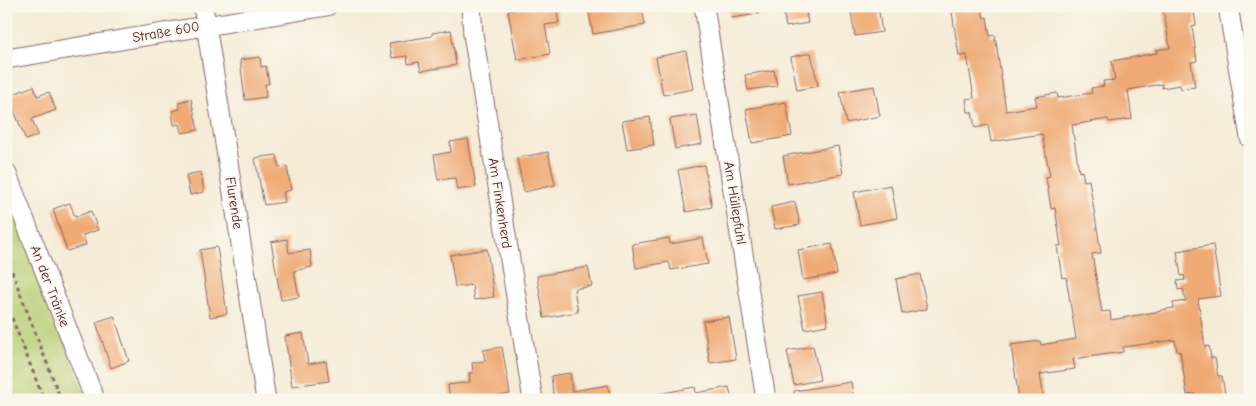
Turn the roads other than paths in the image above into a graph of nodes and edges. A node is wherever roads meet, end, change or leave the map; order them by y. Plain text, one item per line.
1 (203, 6) edge
2 (327, 6) edge
3 (471, 6) edge
4 (704, 6) edge
5 (1228, 6) edge
6 (206, 25) junction
7 (6, 59) edge
8 (1250, 138) edge
9 (6, 172) edge
10 (95, 400) edge
11 (266, 400) edge
12 (533, 400) edge
13 (766, 400) edge

1 - 6 street, Flurende
2 - 6 street, Straße 600
3 - 12 street, Am Finkenherd
4 - 13 street, Am Hüllepfuhl
5 - 8 street
6 - 7 street, Straße 600
6 - 11 street, Flurende
9 - 10 street, An der Tränke

